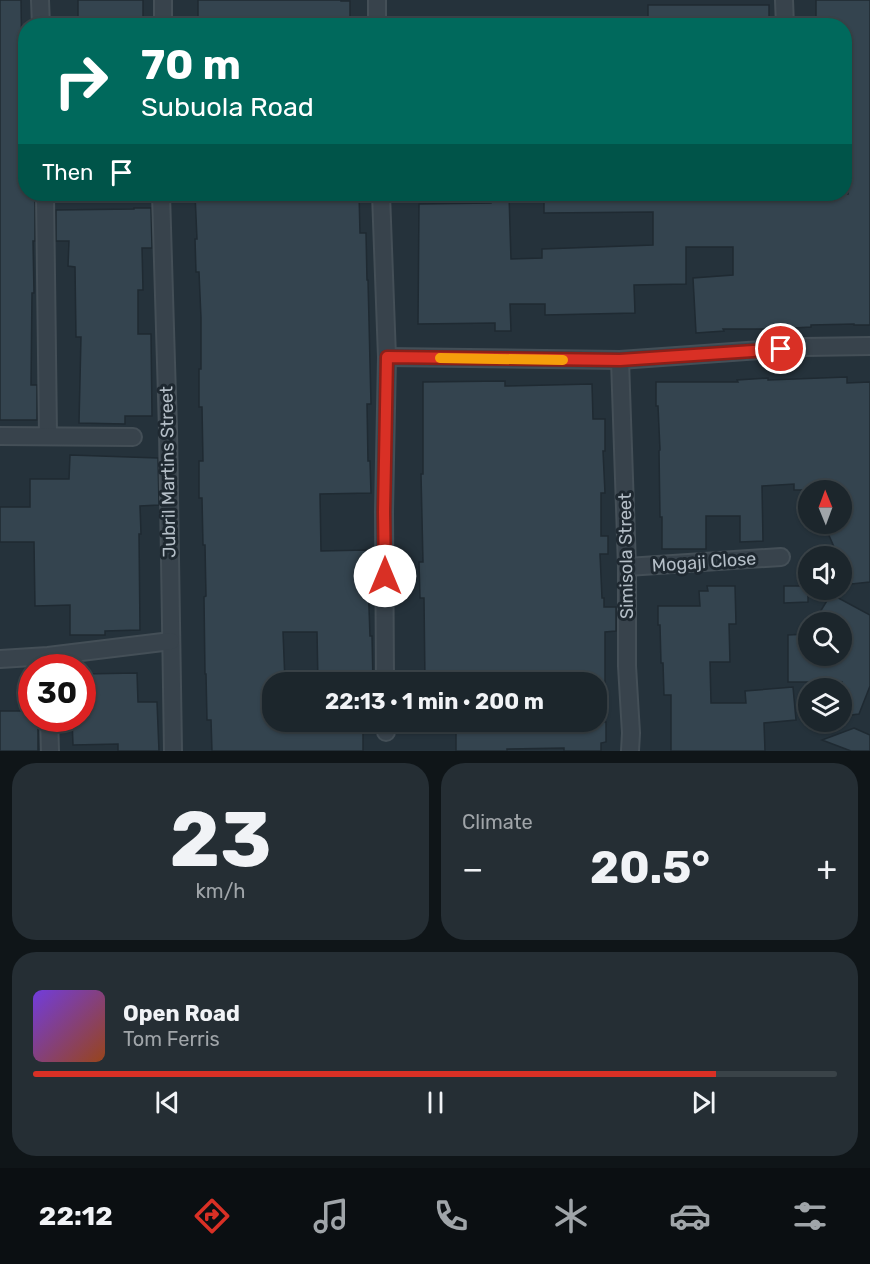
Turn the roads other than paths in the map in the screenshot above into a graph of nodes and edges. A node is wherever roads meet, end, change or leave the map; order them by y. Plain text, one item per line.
1 (40, 0) edge
2 (164, 0) edge
3 (377, 0) edge
4 (784, 0) edge
5 (41, 18) edge
6 (163, 18) edge
7 (378, 18) edge
8 (785, 18) edge
9 (45, 201) edge
10 (162, 201) edge
11 (381, 201) edge
12 (870, 346) edge
13 (387, 357) junction
14 (620, 360) junction
15 (0, 436) edge
16 (48, 436) junction
17 (133, 437) dead end
18 (781, 557) dead end
19 (627, 567) junction
20 (171, 642) junction
21 (96, 654) edge
22 (0, 659) edge
23 (18, 660) edge
24 (385, 672) edge
25 (49, 732) edge
26 (50, 751) edge
27 (173, 751) edge
28 (630, 751) edge

1 - 5 street
2 - 6 street
3 - 7 street
4 - 8 street
9 - 16 street
10 - 20 street, Jubril Martins Street
11 - 13 street
12 - 14 street
13 - 14 street
13 - 24 street
14 - 19 street, Simisola Street
15 - 16 street
16 - 17 street
18 - 19 street, Mogaji Close
19 - 28 street, Simisola Street
20 - 21 street
20 - 27 street, Jubril Martins Street
22 - 23 street
25 - 26 street

